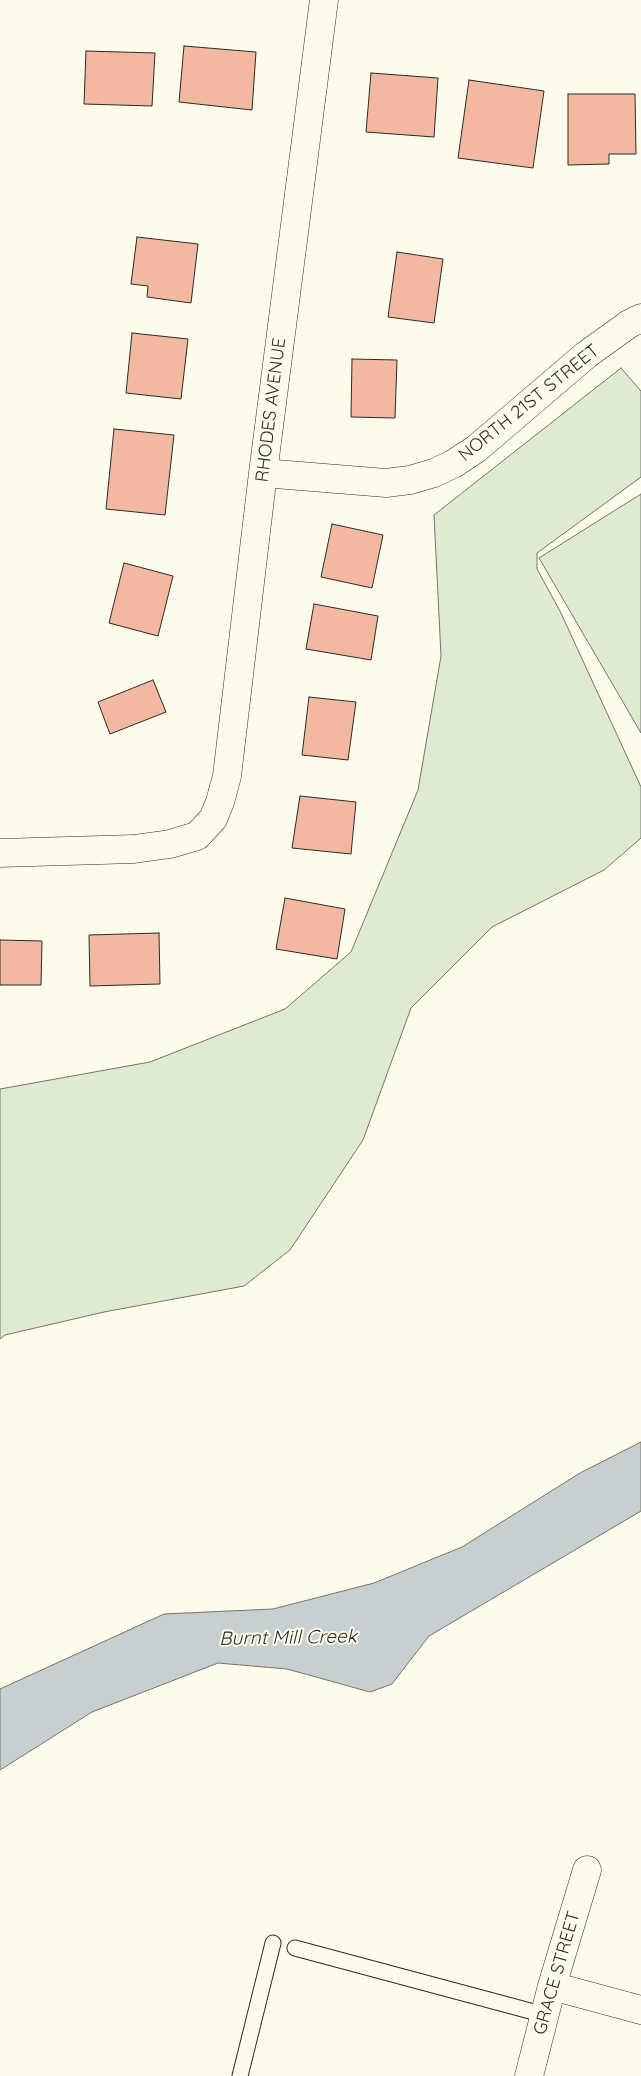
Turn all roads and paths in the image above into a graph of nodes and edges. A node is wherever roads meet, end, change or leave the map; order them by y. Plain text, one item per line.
1 (324, 0) edge
2 (641, 318) edge
3 (263, 473) junction
4 (0, 853) edge
5 (587, 1870) dead end
6 (274, 1943) dead end
7 (295, 1948) dead end
8 (552, 1986) junction
9 (641, 2010) edge
10 (545, 2015) junction
11 (240, 2076) edge
12 (529, 2076) edge

1 - 3 street, RHODES AVENUE
2 - 3 street, NORTH 21ST STREET
3 - 4 street, RHODES AVENUE
5 - 8 street, GRACE STREET
6 - 11 lane
7 - 10 lane
8 - 9 street
8 - 10 street, GRACE STREET
10 - 12 street, GRACE STREET

